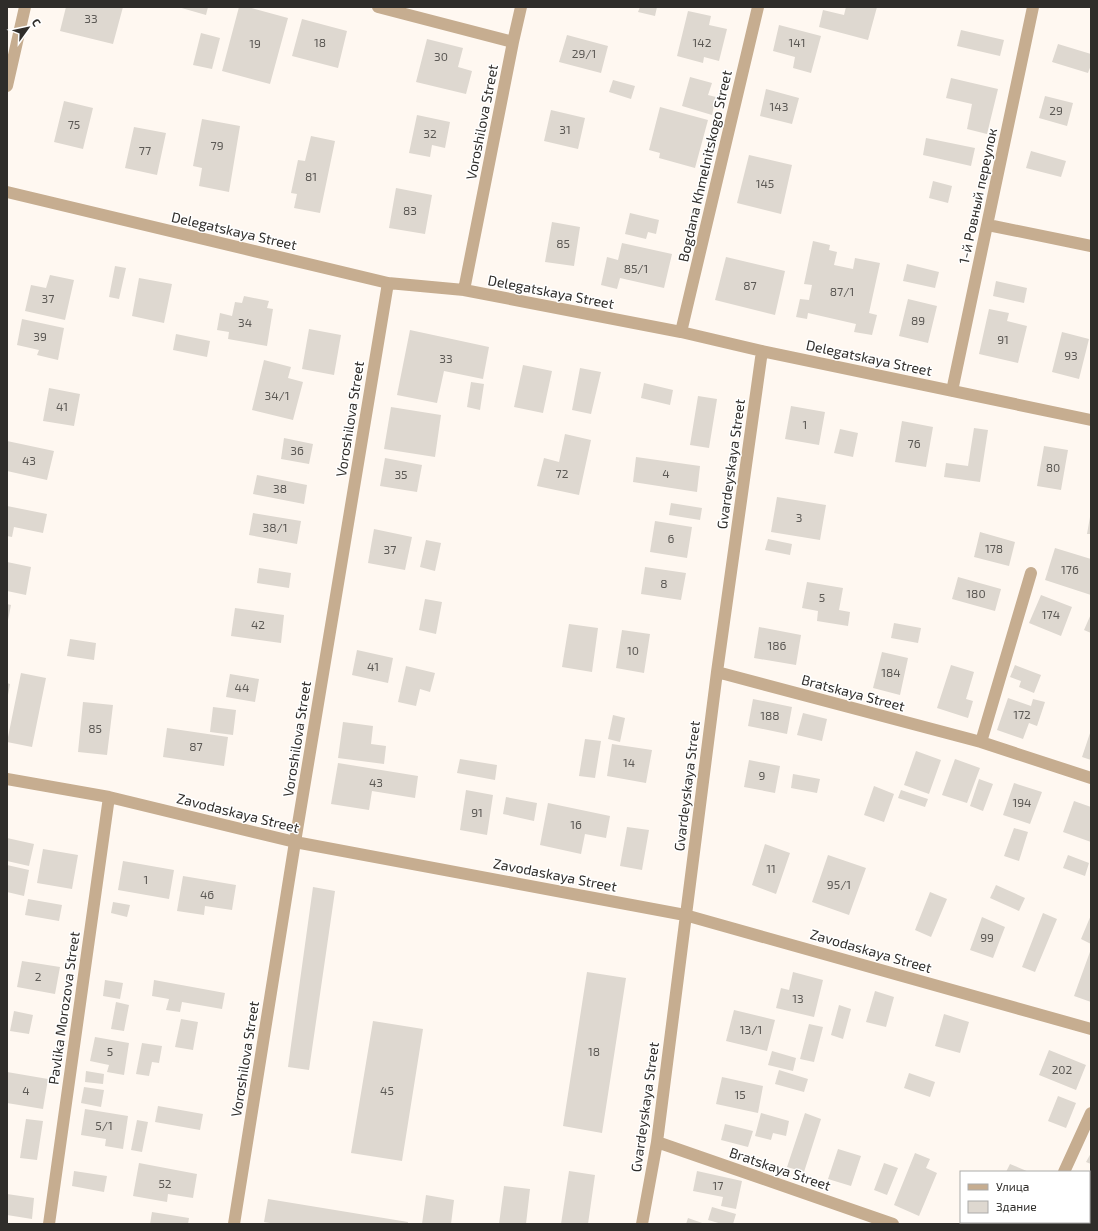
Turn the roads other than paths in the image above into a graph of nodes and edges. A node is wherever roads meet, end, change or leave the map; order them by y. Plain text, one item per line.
1 (25, 7) edge
2 (378, 7) edge
3 (521, 7) edge
4 (758, 7) edge
5 (1033, 7) edge
6 (512, 42) junction
7 (7, 86) edge
8 (7, 192) edge
9 (988, 225) junction
10 (1091, 246) edge
11 (388, 283) junction
12 (464, 290) junction
13 (681, 332) junction
14 (762, 351) junction
15 (952, 391) junction
16 (1091, 420) edge
17 (1031, 573) dead end
18 (717, 672) junction
19 (981, 742) junction
20 (1091, 778) edge
21 (7, 779) edge
22 (109, 797) junction
23 (295, 842) junction
24 (686, 915) junction
25 (1091, 1029) edge
26 (1091, 1113) edge
27 (657, 1142) junction
28 (1064, 1171) edge
29 (49, 1224) edge
30 (234, 1224) edge
31 (642, 1224) edge
32 (892, 1224) edge

1 - 7 street
2 - 6 street
3 - 6 street, Voroshilova Street
4 - 13 street, Bogdana Khmelnitskogo Street
5 - 9 street, 1-й Ровный переулок
6 - 12 street, Voroshilova Street
8 - 11 street, Delegatskaya Street
9 - 10 street
9 - 15 street, 1-й Ровный переулок
11 - 12 street, Delegatskaya Street
11 - 23 street, Voroshilova Street
12 - 13 street, Delegatskaya Street
13 - 14 street, Delegatskaya Street
14 - 15 street, Delegatskaya Street
14 - 18 street, Gvardeyskaya Street
15 - 16 street, Delegatskaya Street
17 - 19 street
18 - 19 street, Bratskaya Street
18 - 24 street, Gvardeyskaya Street
19 - 20 street, Bratskaya Street
21 - 22 street, Zavodaskaya Street
22 - 23 street, Zavodaskaya Street
22 - 29 street, Pavlika Morozova Street
23 - 24 street, Zavodaskaya Street
23 - 30 street, Voroshilova Street
24 - 25 street, Zavodaskaya Street
24 - 27 street, Gvardeyskaya Street
26 - 28 street
27 - 31 street, Gvardeyskaya Street
27 - 32 street, Bratskaya Street

